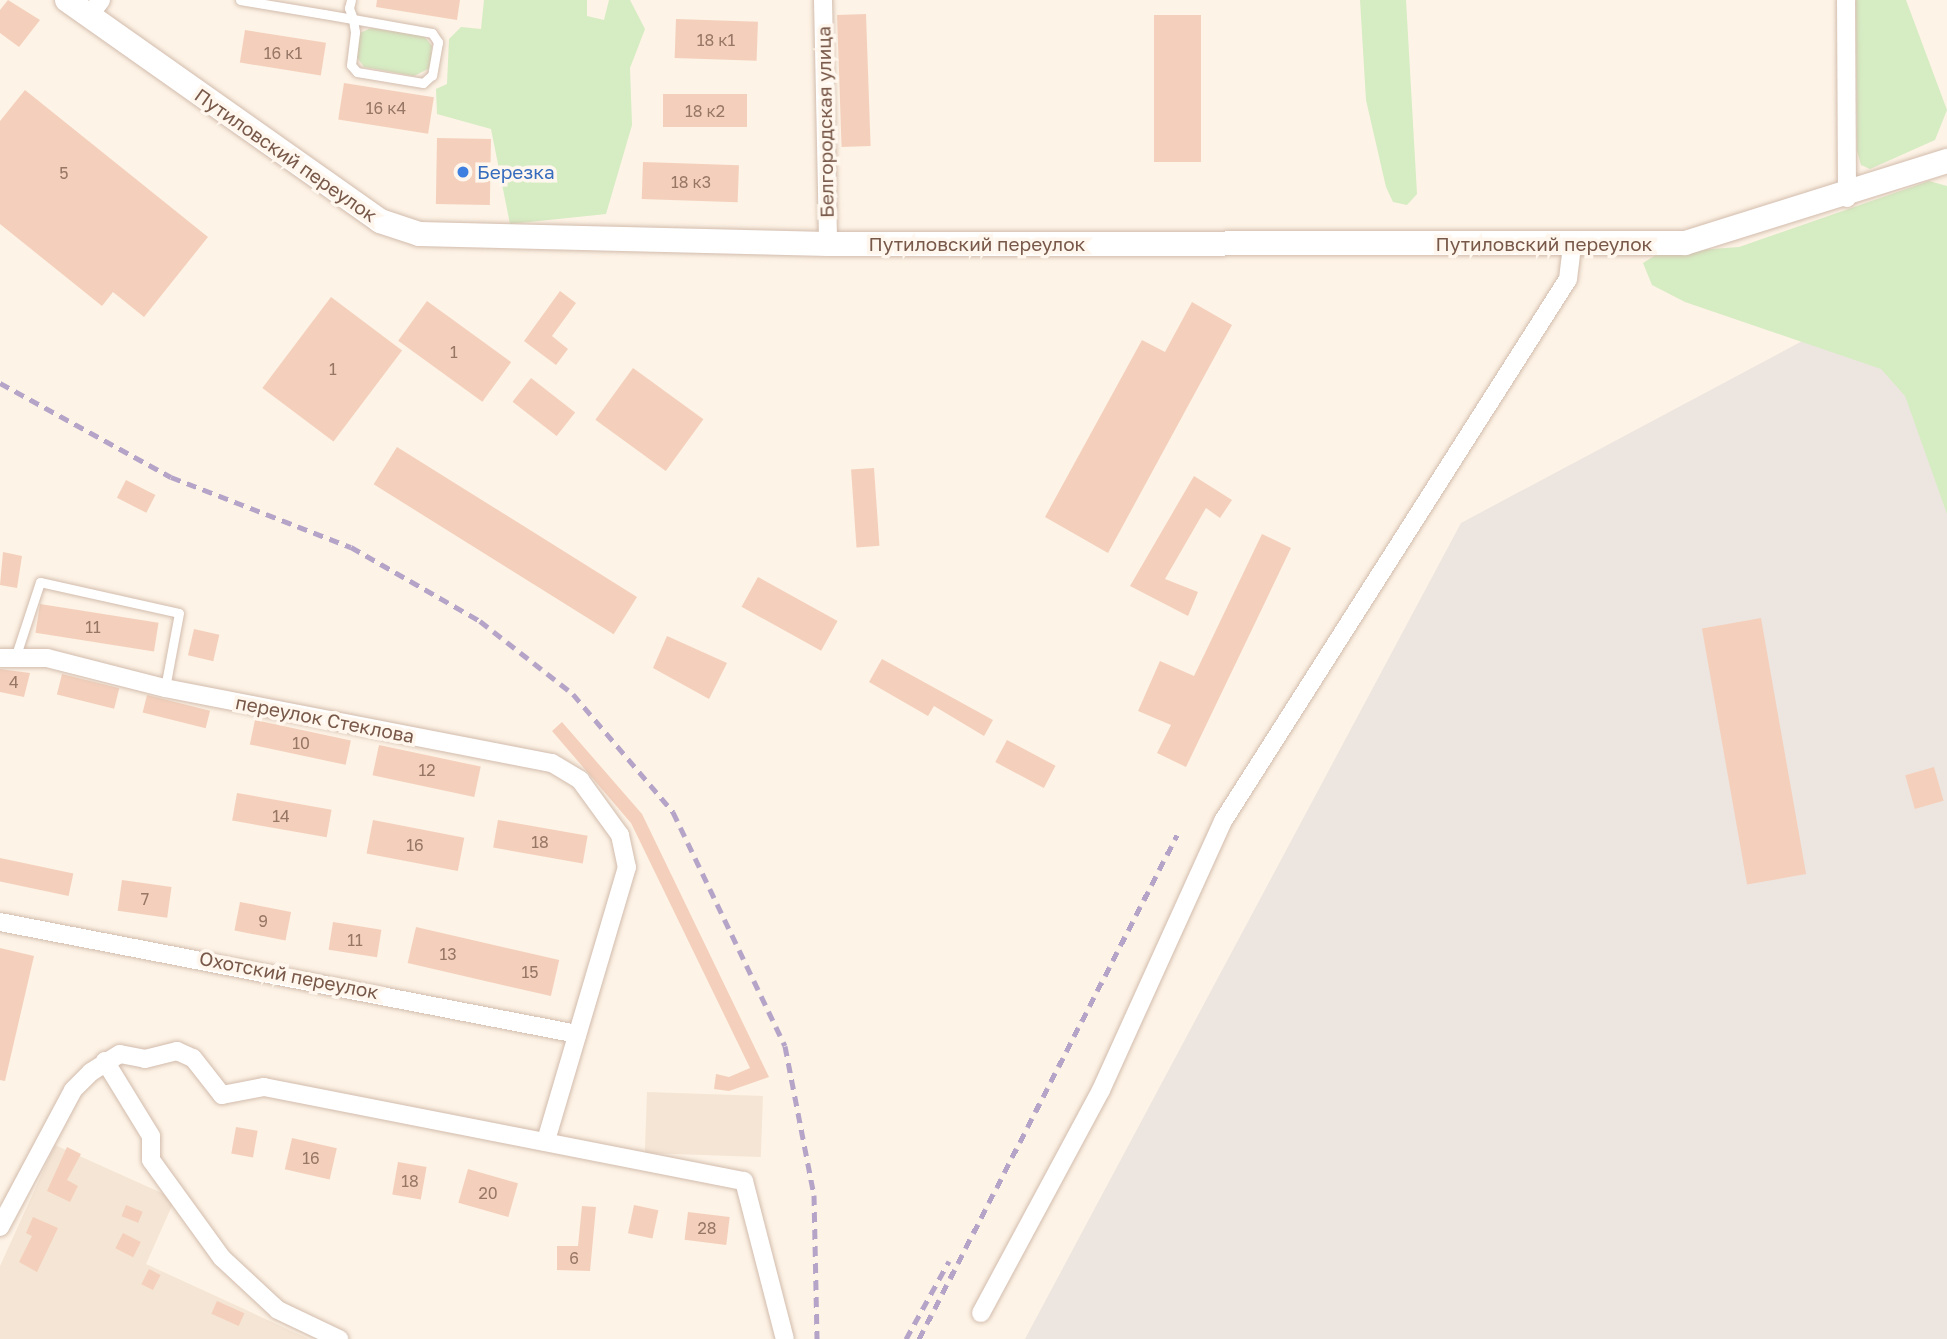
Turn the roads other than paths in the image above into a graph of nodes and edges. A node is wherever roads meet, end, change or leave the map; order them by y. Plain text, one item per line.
1 (67, 0) edge
2 (240, 0) edge
3 (351, 0) edge
4 (823, 0) edge
5 (1846, 0) edge
6 (95, 8) edge
7 (353, 19) junction
8 (1947, 161) edge
9 (1847, 198) junction
10 (828, 244) junction
11 (1572, 246) junction
12 (7, 658) edge
13 (165, 688) junction
14 (0, 922) edge
15 (577, 1034) junction
16 (105, 1061) junction
17 (546, 1141) junction
18 (6, 1199) edge
19 (0, 1227) edge
20 (981, 1313) dead end
21 (339, 1339) edge
22 (785, 1339) edge

1 - 6 main road, Путиловский переулок
2 - 7 lane
3 - 7 lane
4 - 10 street, Белгородская улица
5 - 9 street
6 - 10 main road, Путиловский переулок
7 - 7 lane
8 - 9 main road, Путиловский переулок
9 - 11 main road, Путиловский переулок
10 - 11 main road, Путиловский переулок
11 - 20 street
12 - 13 street, переулок Стеклова
12 - 13 lane
13 - 15 street, переулок Стеклова
14 - 15 street, Охотский переулок
15 - 17 street
16 - 17 street
16 - 18 street
16 - 21 street
17 - 22 street
18 - 19 street

